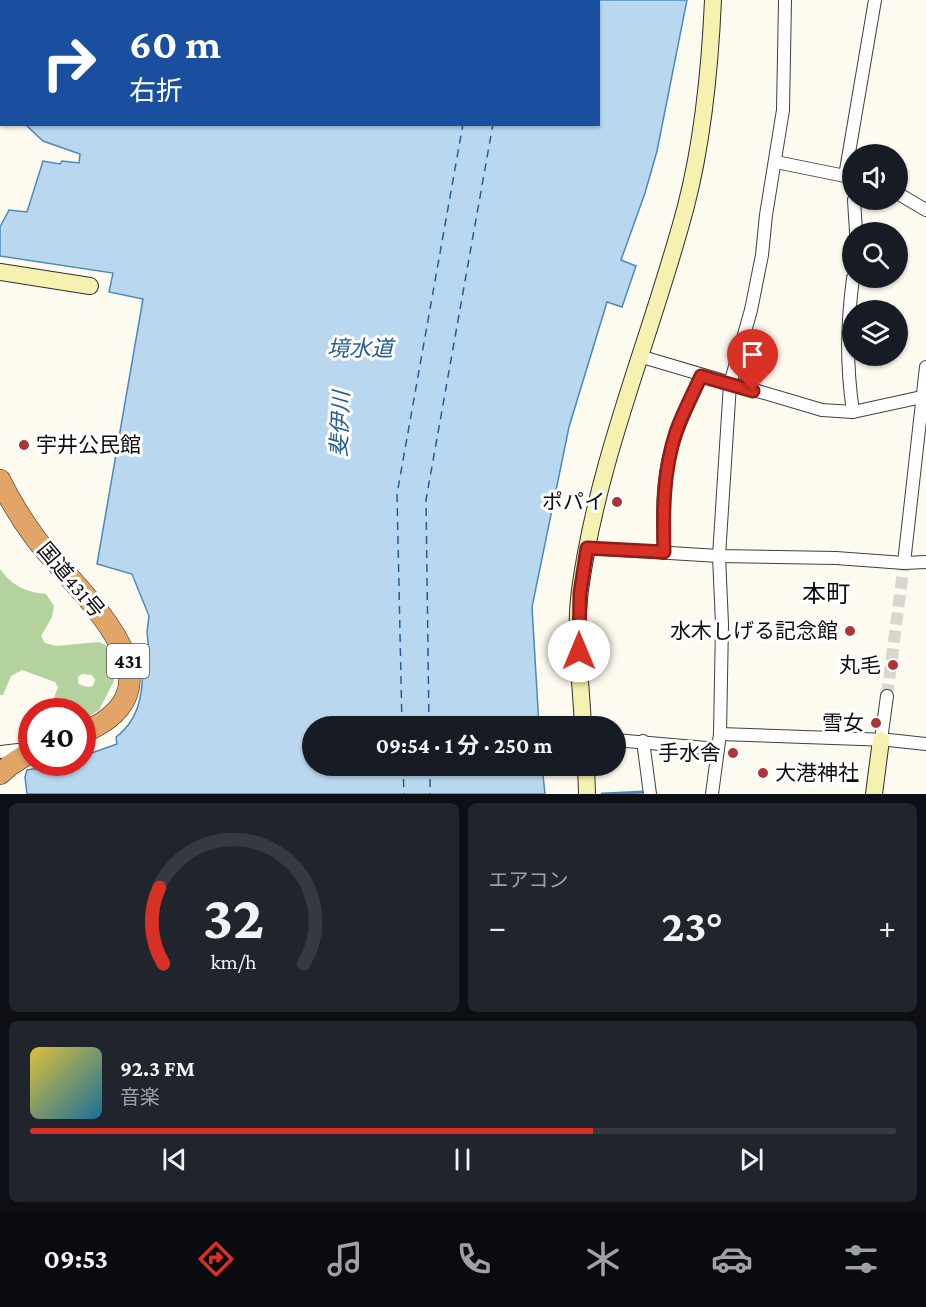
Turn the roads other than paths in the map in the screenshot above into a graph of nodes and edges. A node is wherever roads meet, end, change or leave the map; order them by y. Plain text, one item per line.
1 (713, 0) edge
2 (785, 0) edge
3 (876, 0) edge
4 (855, 144) edge
5 (776, 162) junction
6 (842, 178) edge
7 (908, 199) edge
8 (926, 210) edge
9 (0, 272) edge
10 (90, 286) dead end
11 (852, 288) edge
12 (639, 356) junction
13 (926, 367) edge
14 (701, 376) junction
15 (730, 384) junction
16 (924, 396) edge
17 (853, 412) junction
18 (0, 480) edge
19 (587, 548) junction
20 (664, 552) junction
21 (719, 556) junction
22 (926, 562) edge
23 (904, 563) junction
24 (887, 696) tunnel mouth
25 (582, 716) edge
26 (96, 726) edge
27 (720, 734) junction
28 (626, 740) edge
29 (882, 740) junction
30 (643, 741) junction
31 (926, 744) edge
32 (718, 749) junction
33 (18, 750) edge
34 (0, 752) edge
35 (18, 760) edge
36 (0, 774) edge
37 (586, 776) edge
38 (587, 794) edge
39 (650, 794) edge
40 (712, 794) edge
41 (874, 794) edge

1 - 12 street
2 - 5 street
3 - 4 street
5 - 6 street
5 - 15 street
7 - 8 street
9 - 10 street
11 - 17 street
12 - 14 street
12 - 19 street
13 - 16 street
14 - 15 street
14 - 20 street
15 - 17 street
15 - 21 street
16 - 17 street
16 - 23 street
18 - 26 highway, 国道431号 / 431
19 - 20 street
19 - 25 street
20 - 21 street
21 - 23 street
21 - 27 street
22 - 23 street
24 - 29 street
27 - 29 street
27 - 32 street
28 - 30 street
29 - 31 street
29 - 41 street
30 - 32 street
30 - 39 street
32 - 40 street
33 - 34 street
35 - 36 highway
37 - 38 street

